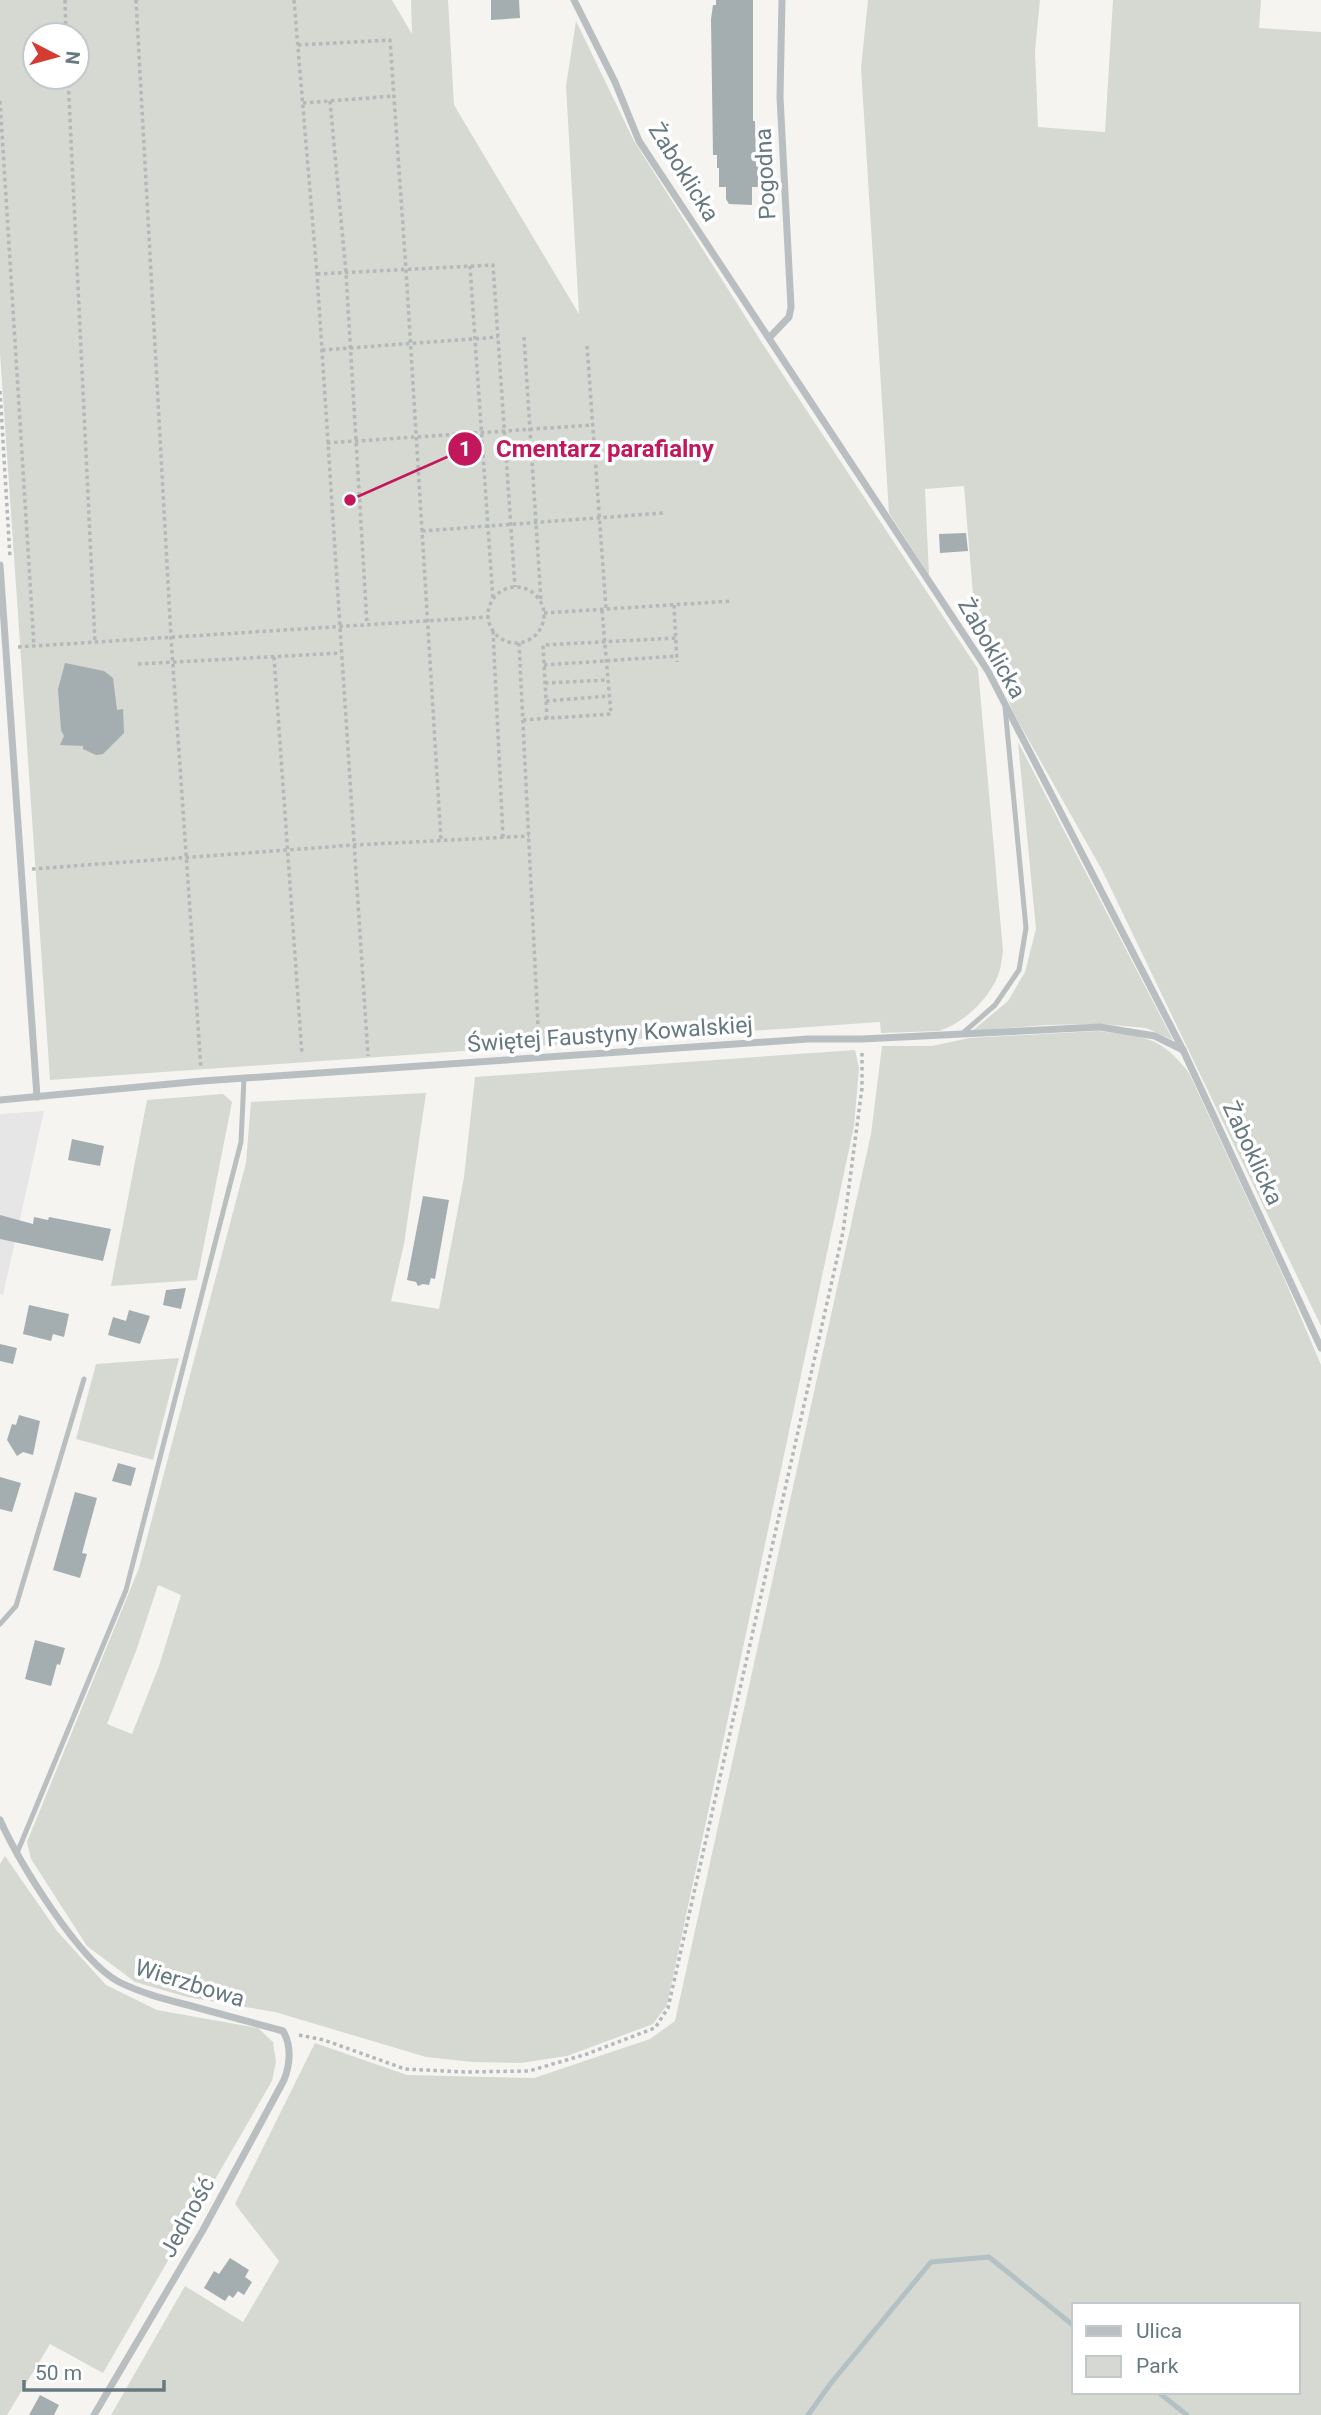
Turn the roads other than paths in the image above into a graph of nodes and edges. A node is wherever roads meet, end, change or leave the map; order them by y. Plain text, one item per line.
1 (574, 0) edge
2 (782, 0) edge
3 (769, 338) junction
4 (0, 565) edge
5 (1005, 707) junction
6 (962, 1034) junction
7 (1183, 1050) junction
8 (244, 1078) junction
9 (37, 1097) junction
10 (0, 1100) edge
11 (1321, 1348) edge
12 (84, 1379) dead end
13 (0, 1624) edge
14 (0, 1820) edge
15 (17, 1853) junction
16 (283, 2031) joint
17 (94, 2415) edge

1 - 3 street, Żaboklicka
2 - 3 street, Pogodna
3 - 5 street, Żaboklicka
4 - 9 street
5 - 6 lane
5 - 7 street, Żaboklicka
6 - 7 street, Świętej Faustyny Kowalskiej
6 - 8 street, Świętej Faustyny Kowalskiej
7 - 11 street, Żaboklicka
8 - 9 street, Świętej Faustyny Kowalskiej
8 - 15 lane
9 - 10 street, Świętej Faustyny Kowalskiej
12 - 13 lane
14 - 15 street, Wierzbowa
15 - 16 street, Wierzbowa
16 - 17 street, Jedność

